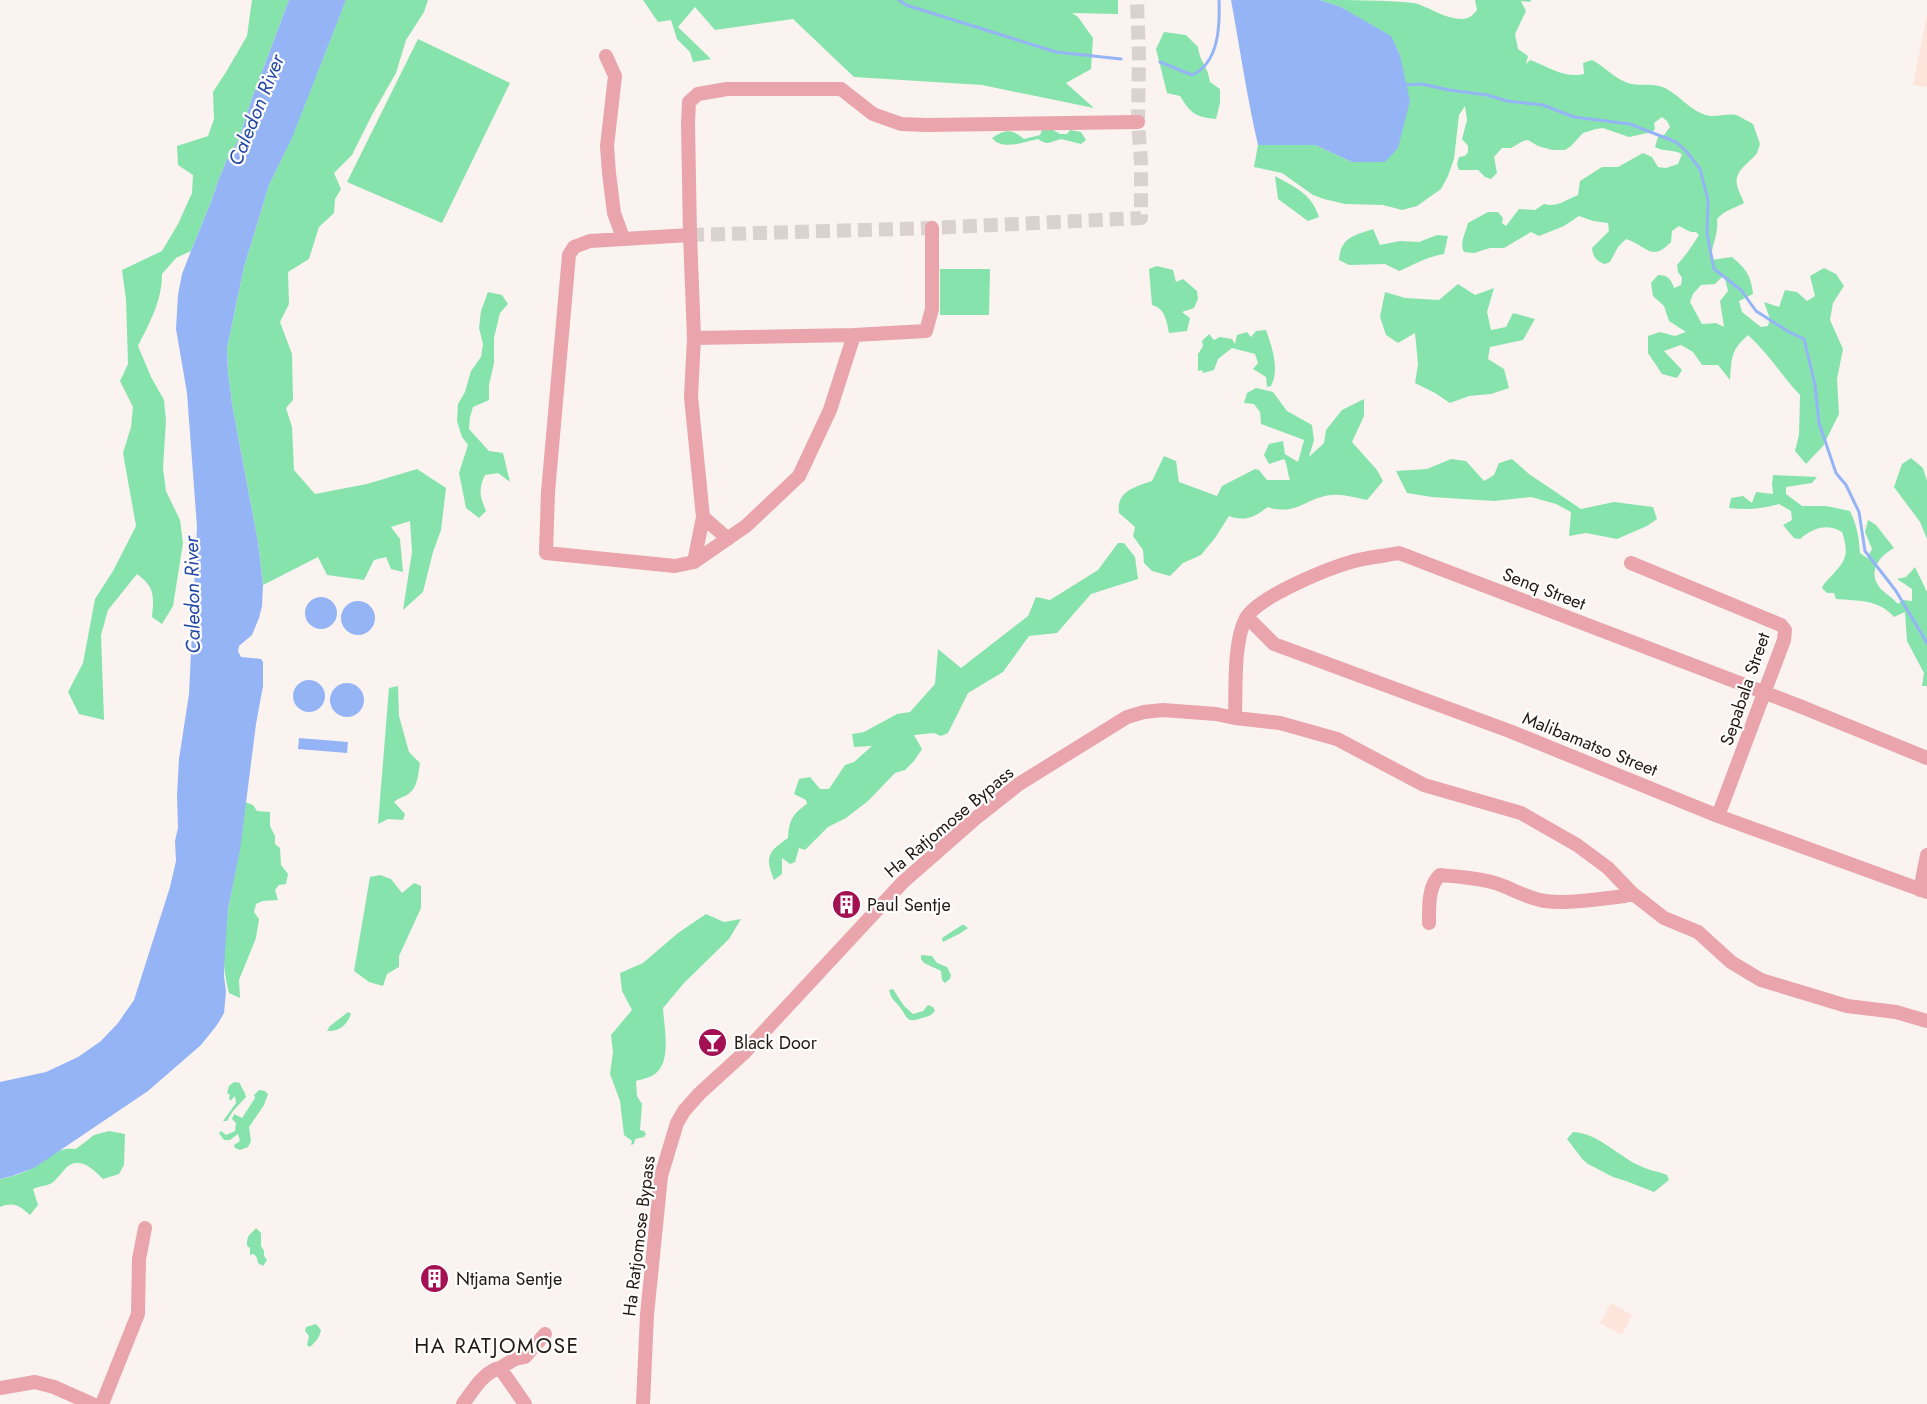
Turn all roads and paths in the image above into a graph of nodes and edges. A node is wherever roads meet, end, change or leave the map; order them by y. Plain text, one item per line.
1 (606, 56) dead end
2 (1138, 122) dead end
3 (932, 228) dead end
4 (690, 235) junction
5 (623, 238) junction
6 (854, 335) junction
7 (694, 338) junction
8 (703, 517) junction
9 (728, 539) junction
10 (694, 562) junction
11 (1631, 563) dead end
12 (1247, 617) junction
13 (1764, 694) junction
14 (1235, 718) junction
15 (1927, 758) edge
16 (1718, 816) junction
17 (1927, 855) edge
18 (1924, 891) edge
19 (1632, 893) junction
20 (1429, 923) dead end
21 (1927, 1021) edge
22 (145, 1228) dead end
23 (545, 1334) dead end
24 (501, 1368) junction
25 (0, 1388) edge
26 (92, 1404) edge
27 (102, 1404) edge
28 (463, 1404) edge
29 (525, 1404) edge
30 (644, 1404) edge

1 - 5 street
2 - 4 street
3 - 6 street
4 - 5 street
4 - 7 street
5 - 10 street
6 - 7 street
6 - 9 street
7 - 8 street
8 - 9 street
8 - 10 street
9 - 10 street
11 - 13 street, Sepabala Street
12 - 13 street, Senq Street
12 - 14 street
12 - 16 street, Malibamatso Street
13 - 15 street, Senq Street
13 - 16 street, Sepabala Street
14 - 19 street, Ha Ratjomose Bypass
14 - 30 street, Ha Ratjomose Bypass
16 - 18 street, Malibamatso Street
17 - 18 street
19 - 20 street
19 - 21 street, Ha Ratjomose Bypass
22 - 27 street
23 - 24 street
24 - 28 street
24 - 29 street
25 - 26 street

